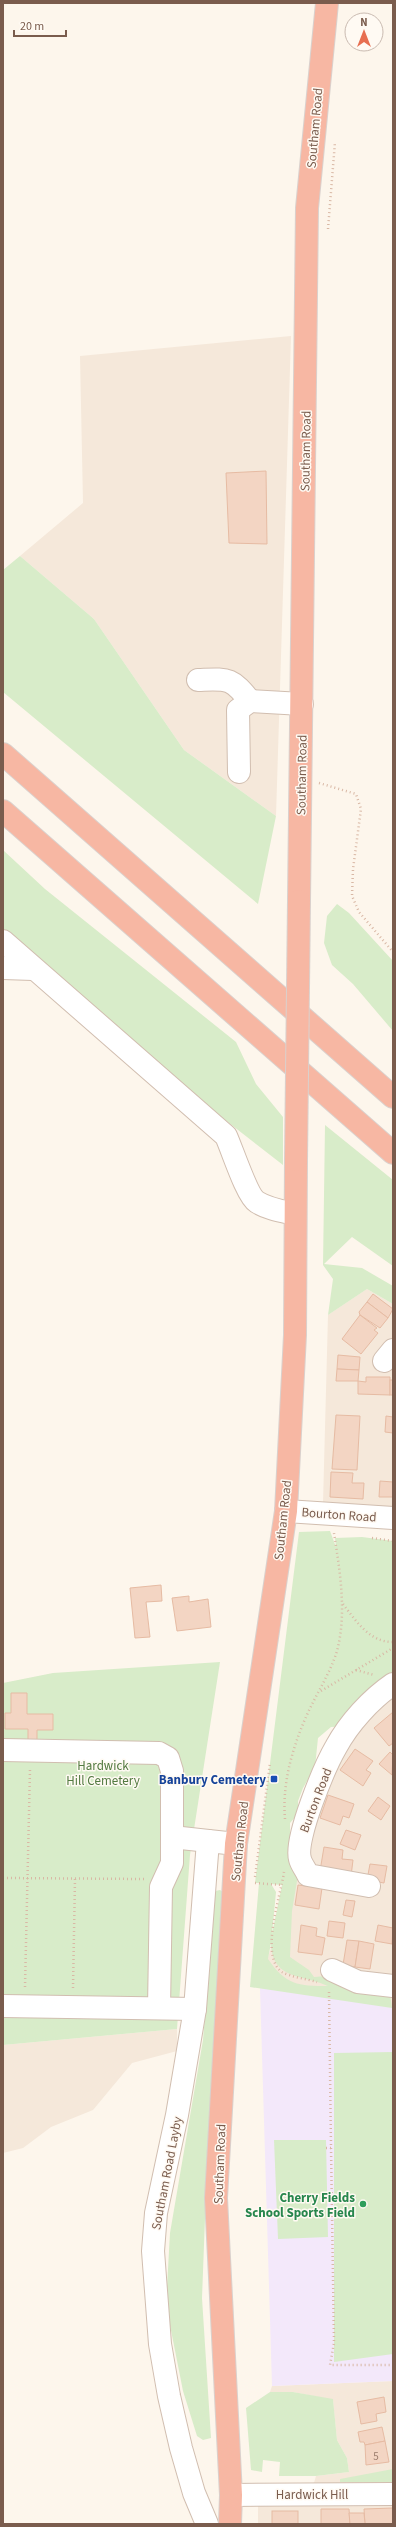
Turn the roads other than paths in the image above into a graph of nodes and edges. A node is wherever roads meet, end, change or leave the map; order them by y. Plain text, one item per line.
1 (327, 3) edge
2 (198, 680) dead end
3 (250, 701) junction
4 (302, 704) junction
5 (3, 754) edge
6 (239, 772) dead end
7 (3, 811) edge
8 (3, 941) edge
9 (3, 968) edge
10 (33, 969) junction
11 (393, 1097) edge
12 (393, 1153) edge
13 (295, 1214) junction
14 (286, 1511) junction
15 (393, 1518) edge
16 (393, 1684) edge
17 (3, 1750) edge
18 (172, 1837) junction
19 (208, 1841) junction
20 (236, 1844) junction
21 (370, 1886) dead end
22 (331, 1978) road end
23 (393, 1986) edge
24 (3, 2006) edge
25 (159, 2008) junction
26 (195, 2009) junction
27 (393, 2494) edge
28 (231, 2495) junction
29 (207, 2524) edge
30 (230, 2524) edge

1 - 4 highway, Southam Road
2 - 3 street
3 - 4 street
3 - 6 street
4 - 13 highway, Southam Road, bridge
5 - 11 highway
7 - 12 highway
8 - 10 street
9 - 10 street
10 - 13 street
13 - 14 highway, Southam Road
14 - 15 street, Bourton Road
14 - 20 highway, Southam Road
16 - 21 street, Burton Road
17 - 18 street
18 - 19 street
18 - 25 street
19 - 20 street
19 - 26 street, Southam Road Layby
20 - 28 highway, Southam Road
22 - 23 street
24 - 25 street
25 - 26 street
26 - 29 street, Southam Road Layby
27 - 28 street, Hardwick Hill
28 - 30 highway, Southam Road

